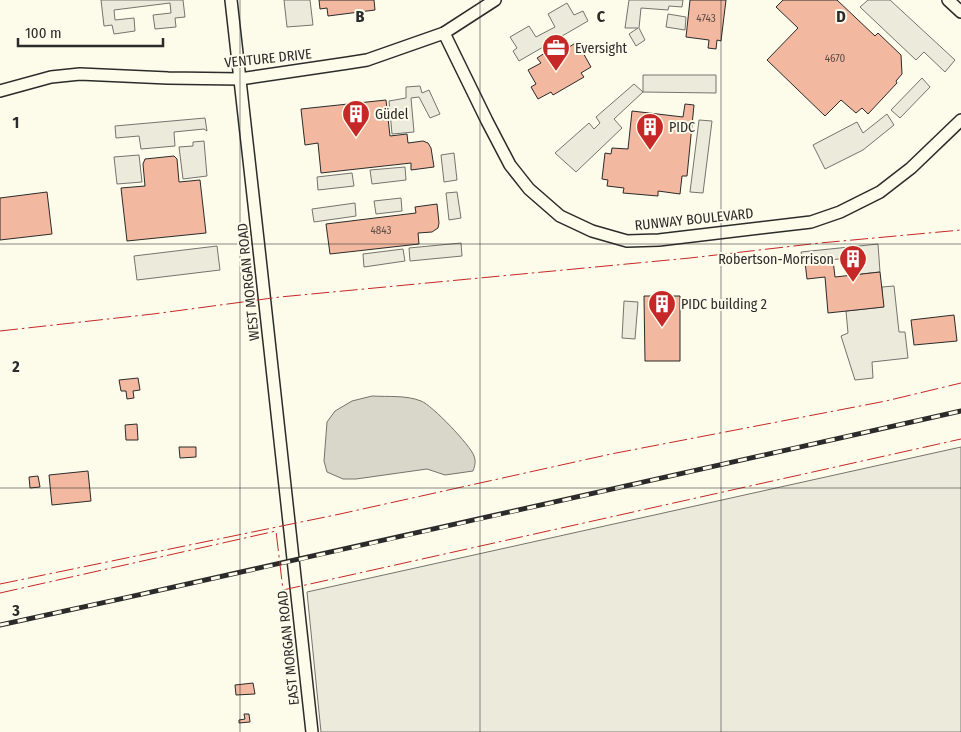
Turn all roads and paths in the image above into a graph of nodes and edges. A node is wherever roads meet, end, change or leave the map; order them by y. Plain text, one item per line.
1 (231, 0) edge
2 (496, 0) edge
3 (948, 0) edge
4 (961, 12) edge
5 (444, 33) junction
6 (240, 78) junction
7 (0, 91) edge
8 (961, 120) edge
9 (294, 561) joint
10 (312, 732) edge

1 - 6 street, WEST MORGAN ROAD
2 - 5 street, VENTURE DRIVE
3 - 4 street
5 - 6 street, VENTURE DRIVE
5 - 8 street, RUNWAY BOULEVARD
6 - 7 street, VENTURE DRIVE
6 - 9 street, WEST MORGAN ROAD
9 - 10 street, EAST MORGAN ROAD

